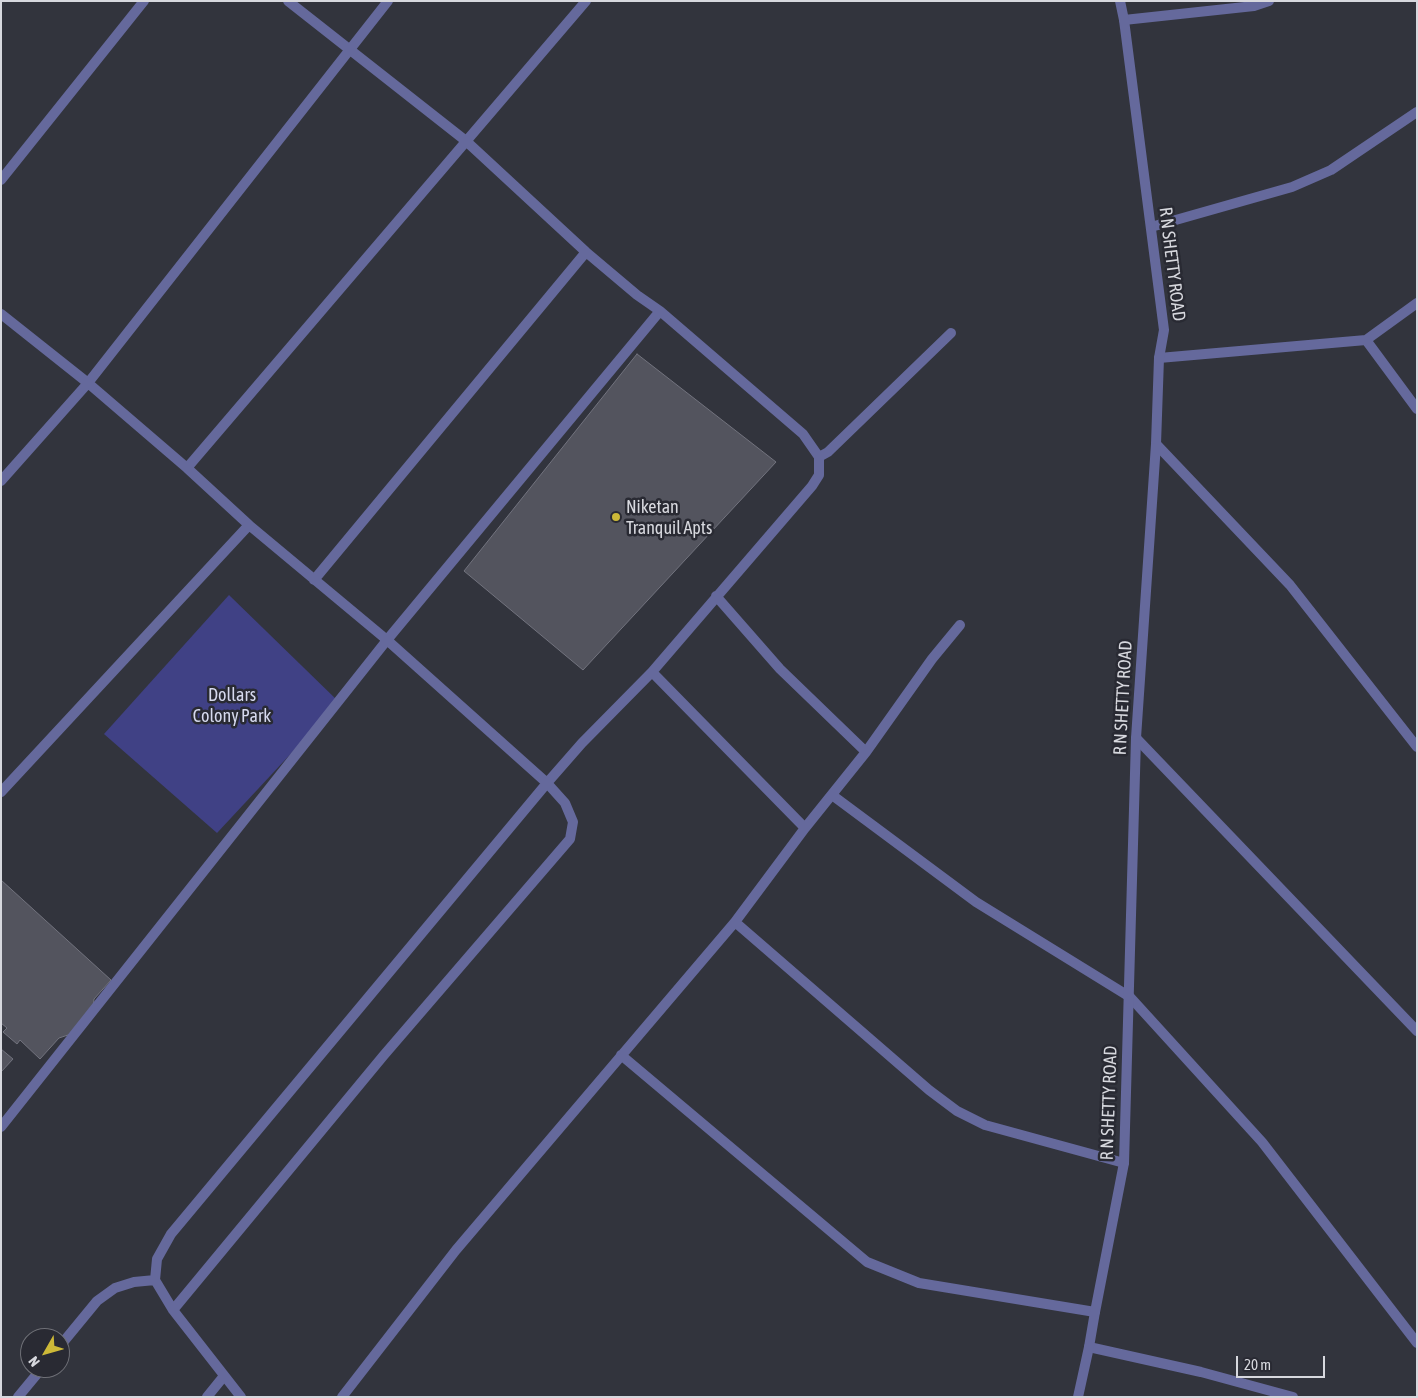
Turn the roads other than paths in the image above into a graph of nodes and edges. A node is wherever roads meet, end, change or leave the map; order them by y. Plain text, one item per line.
1 (144, 1) edge
2 (288, 1) edge
3 (388, 1) edge
4 (586, 1) edge
5 (1120, 1) edge
6 (1269, 1) edge
7 (1124, 20) junction
8 (350, 50) junction
9 (1417, 112) edge
10 (466, 141) junction
11 (1, 180) edge
12 (1151, 227) junction
13 (586, 252) junction
14 (1417, 303) edge
15 (660, 311) junction
16 (1, 314) edge
17 (951, 333) dead end
18 (1366, 340) junction
19 (1159, 358) junction
20 (88, 383) junction
21 (1417, 409) edge
22 (1156, 444) junction
23 (819, 457) junction
24 (187, 468) junction
25 (1, 480) edge
26 (249, 525) junction
27 (314, 580) junction
28 (716, 596) junction
29 (960, 625) dead end
30 (387, 640) junction
31 (652, 672) junction
32 (1136, 738) junction
33 (1417, 747) edge
34 (866, 752) junction
35 (547, 783) junction
36 (1, 792) edge
37 (832, 795) junction
38 (805, 828) junction
39 (735, 922) junction
40 (1130, 997) junction
41 (1417, 1031) edge
42 (621, 1055) junction
43 (1, 1127) edge
44 (1124, 1163) junction
45 (155, 1280) junction
46 (172, 1310) junction
47 (1095, 1312) junction
48 (70, 1334) edge
49 (1417, 1343) edge
50 (1090, 1347) junction
51 (224, 1376) junction
52 (34, 1378) edge
53 (1291, 1396) edge
54 (18, 1397) edge
55 (207, 1397) edge
56 (242, 1397) edge
57 (342, 1397) edge
58 (1078, 1397) edge

1 - 11 street
2 - 8 street
3 - 8 street
4 - 10 street
5 - 7 street, R N SHETTY ROAD
6 - 7 street
7 - 12 street, R N SHETTY ROAD
8 - 10 street
8 - 20 street
9 - 12 street
10 - 13 street
10 - 24 street
12 - 19 street, R N SHETTY ROAD
13 - 15 street
13 - 27 street
14 - 18 street
15 - 23 street
15 - 30 street
16 - 20 street
17 - 23 street
18 - 19 street
18 - 21 street
19 - 22 street, R N SHETTY ROAD
20 - 24 street
20 - 25 street
22 - 32 street, R N SHETTY ROAD
22 - 33 street
23 - 28 street
24 - 26 street
26 - 27 street
26 - 36 street
27 - 30 street
28 - 31 street
28 - 34 street
29 - 34 street
30 - 35 street
30 - 43 street
31 - 35 street
31 - 38 street
32 - 40 street, R N SHETTY ROAD
32 - 41 street
34 - 37 street
35 - 45 street
35 - 46 street
37 - 38 street
37 - 40 street
38 - 39 street
39 - 42 street
39 - 44 street
40 - 44 street, R N SHETTY ROAD
40 - 49 street
42 - 47 street
42 - 57 street
44 - 47 street, R N SHETTY ROAD
45 - 46 street
45 - 48 street
46 - 51 street
47 - 50 street, R N SHETTY ROAD
50 - 53 street
50 - 58 street, R N SHETTY ROAD
51 - 55 street
51 - 56 street
52 - 54 street

